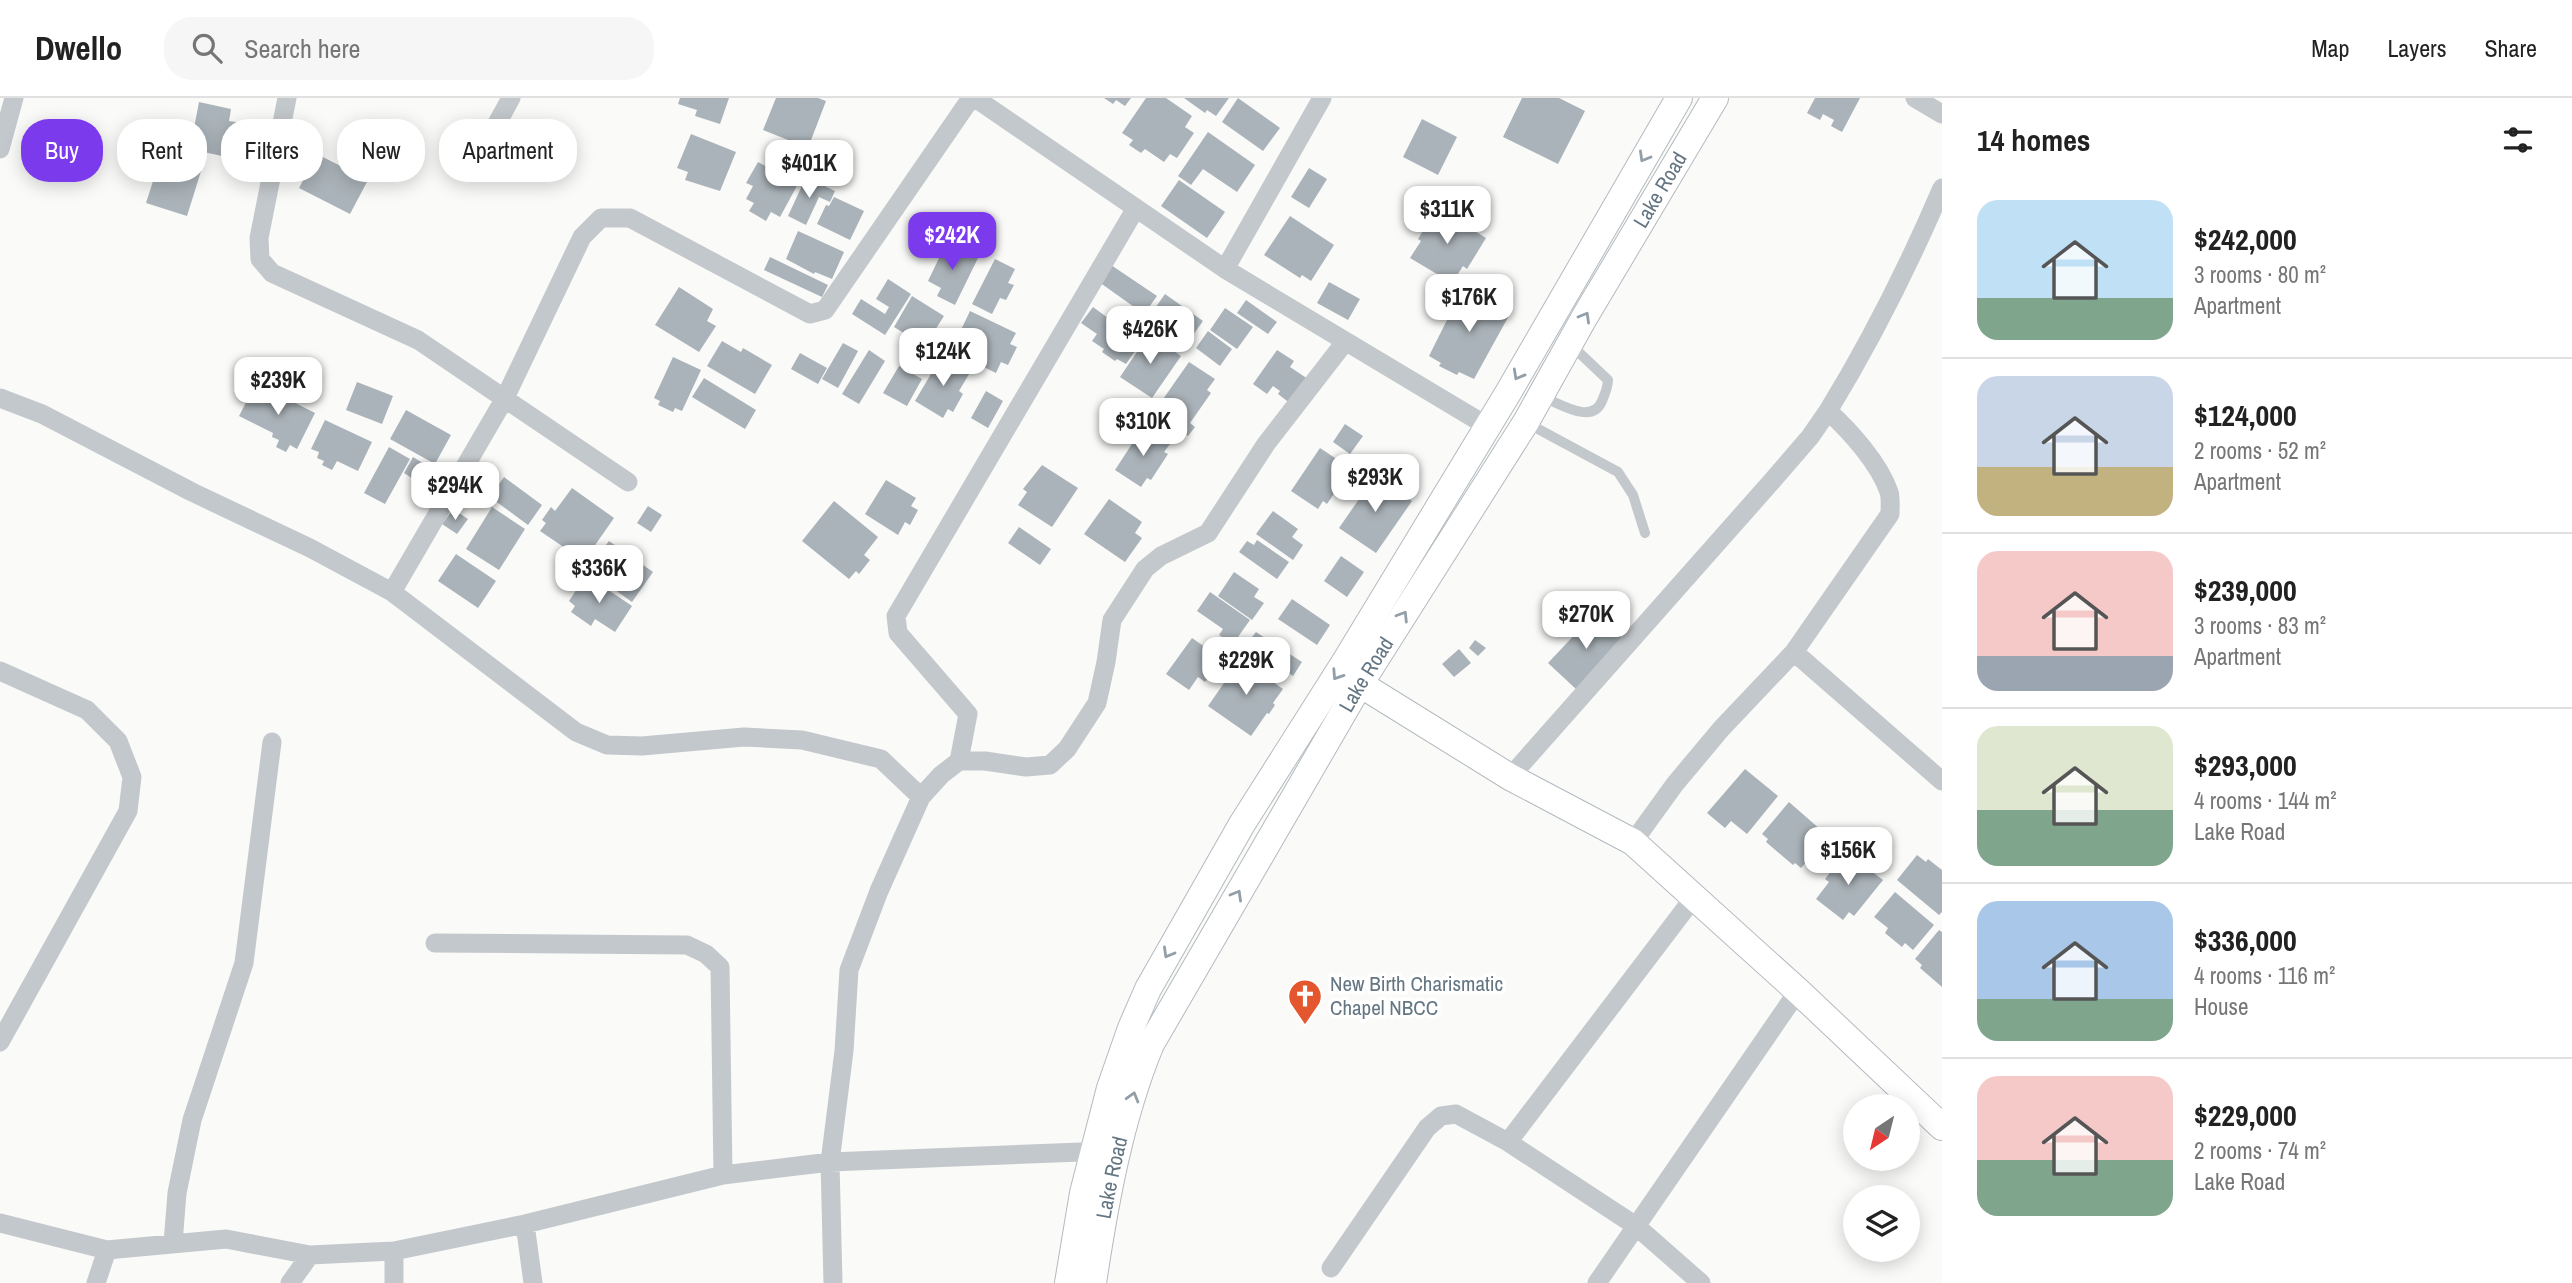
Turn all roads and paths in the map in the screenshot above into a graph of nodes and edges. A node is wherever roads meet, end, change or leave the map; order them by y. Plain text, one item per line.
1 (14, 98) edge
2 (287, 98) edge
3 (510, 98) edge
4 (973, 98) edge
5 (1322, 98) edge
6 (1679, 98) edge
7 (1715, 98) edge
8 (1915, 98) edge
9 (1942, 114) edge
10 (499, 119) edge
11 (0, 149) edge
12 (1942, 188) edge
13 (1136, 208) junction
14 (1225, 269) junction
15 (1345, 342) junction
16 (1570, 344) junction
17 (1540, 396) junction
18 (0, 398) edge
19 (505, 398) junction
20 (1828, 411) junction
21 (1526, 422) junction
22 (1487, 426) junction
23 (628, 482) dead end
24 (1645, 533) dead end
25 (391, 592) junction
26 (1794, 652) junction
27 (0, 671) edge
28 (1360, 684) junction
29 (272, 743) dead end
30 (960, 761) junction
31 (1510, 777) junction
32 (1942, 781) edge
33 (921, 797) junction
34 (1633, 842) junction
35 (1695, 896) junction
36 (435, 943) dead end
37 (1798, 990) junction
38 (0, 1042) edge
39 (1942, 1127) edge
40 (1508, 1142) junction
41 (1107, 1151) junction
42 (830, 1162) junction
43 (723, 1175) junction
44 (0, 1223) edge
45 (525, 1224) junction
46 (1636, 1226) junction
47 (173, 1244) junction
48 (107, 1250) junction
49 (394, 1251) junction
50 (310, 1255) junction
51 (1331, 1268) dead end
52 (96, 1283) edge
53 (290, 1283) edge
54 (394, 1283) edge
55 (533, 1283) edge
56 (834, 1283) edge
57 (1068, 1283) edge
58 (1093, 1283) edge
59 (1597, 1283) edge
60 (1701, 1283) edge

1 - 11 street
2 - 19 street
3 - 10 street
4 - 13 street
4 - 19 street
5 - 14 street
6 -> 22 main road, Lake Road
16 -> 7 main road, Lake Road
8 - 9 street
12 - 20 street
13 - 14 street
13 - 30 street
14 - 15 street
15 - 22 street
15 - 30 street
16 - 17 main road, Lake Road
16 - 17 lane
17 - 21 main road, Lake Road
18 - 25 street
19 - 23 street
19 - 25 street
20 - 26 street
20 - 31 street
21 - 24 lane
28 -> 21 main road, Lake Road
22 -> 41 main road, Lake Road
25 - 33 street
26 - 32 street
26 - 34 street
27 - 38 street
28 - 31 main road
41 -> 28 main road, Lake Road
29 - 47 street
30 - 33 street
31 - 34 main road
33 - 42 street
34 - 35 main road
35 - 37 main road
35 - 40 street
36 - 43 street
37 - 39 main road
37 - 46 street
40 - 46 street
40 - 51 street
41 - 42 street
41 - 57 main road, Lake Road
41 - 58 main road, Lake Road
42 - 43 street
42 - 56 street
43 - 45 street
44 - 48 street
45 - 49 street
45 - 55 street
46 - 59 street
46 - 60 street
47 - 48 street
47 - 50 street
48 - 52 street
49 - 50 street
49 - 54 street
50 - 53 street

